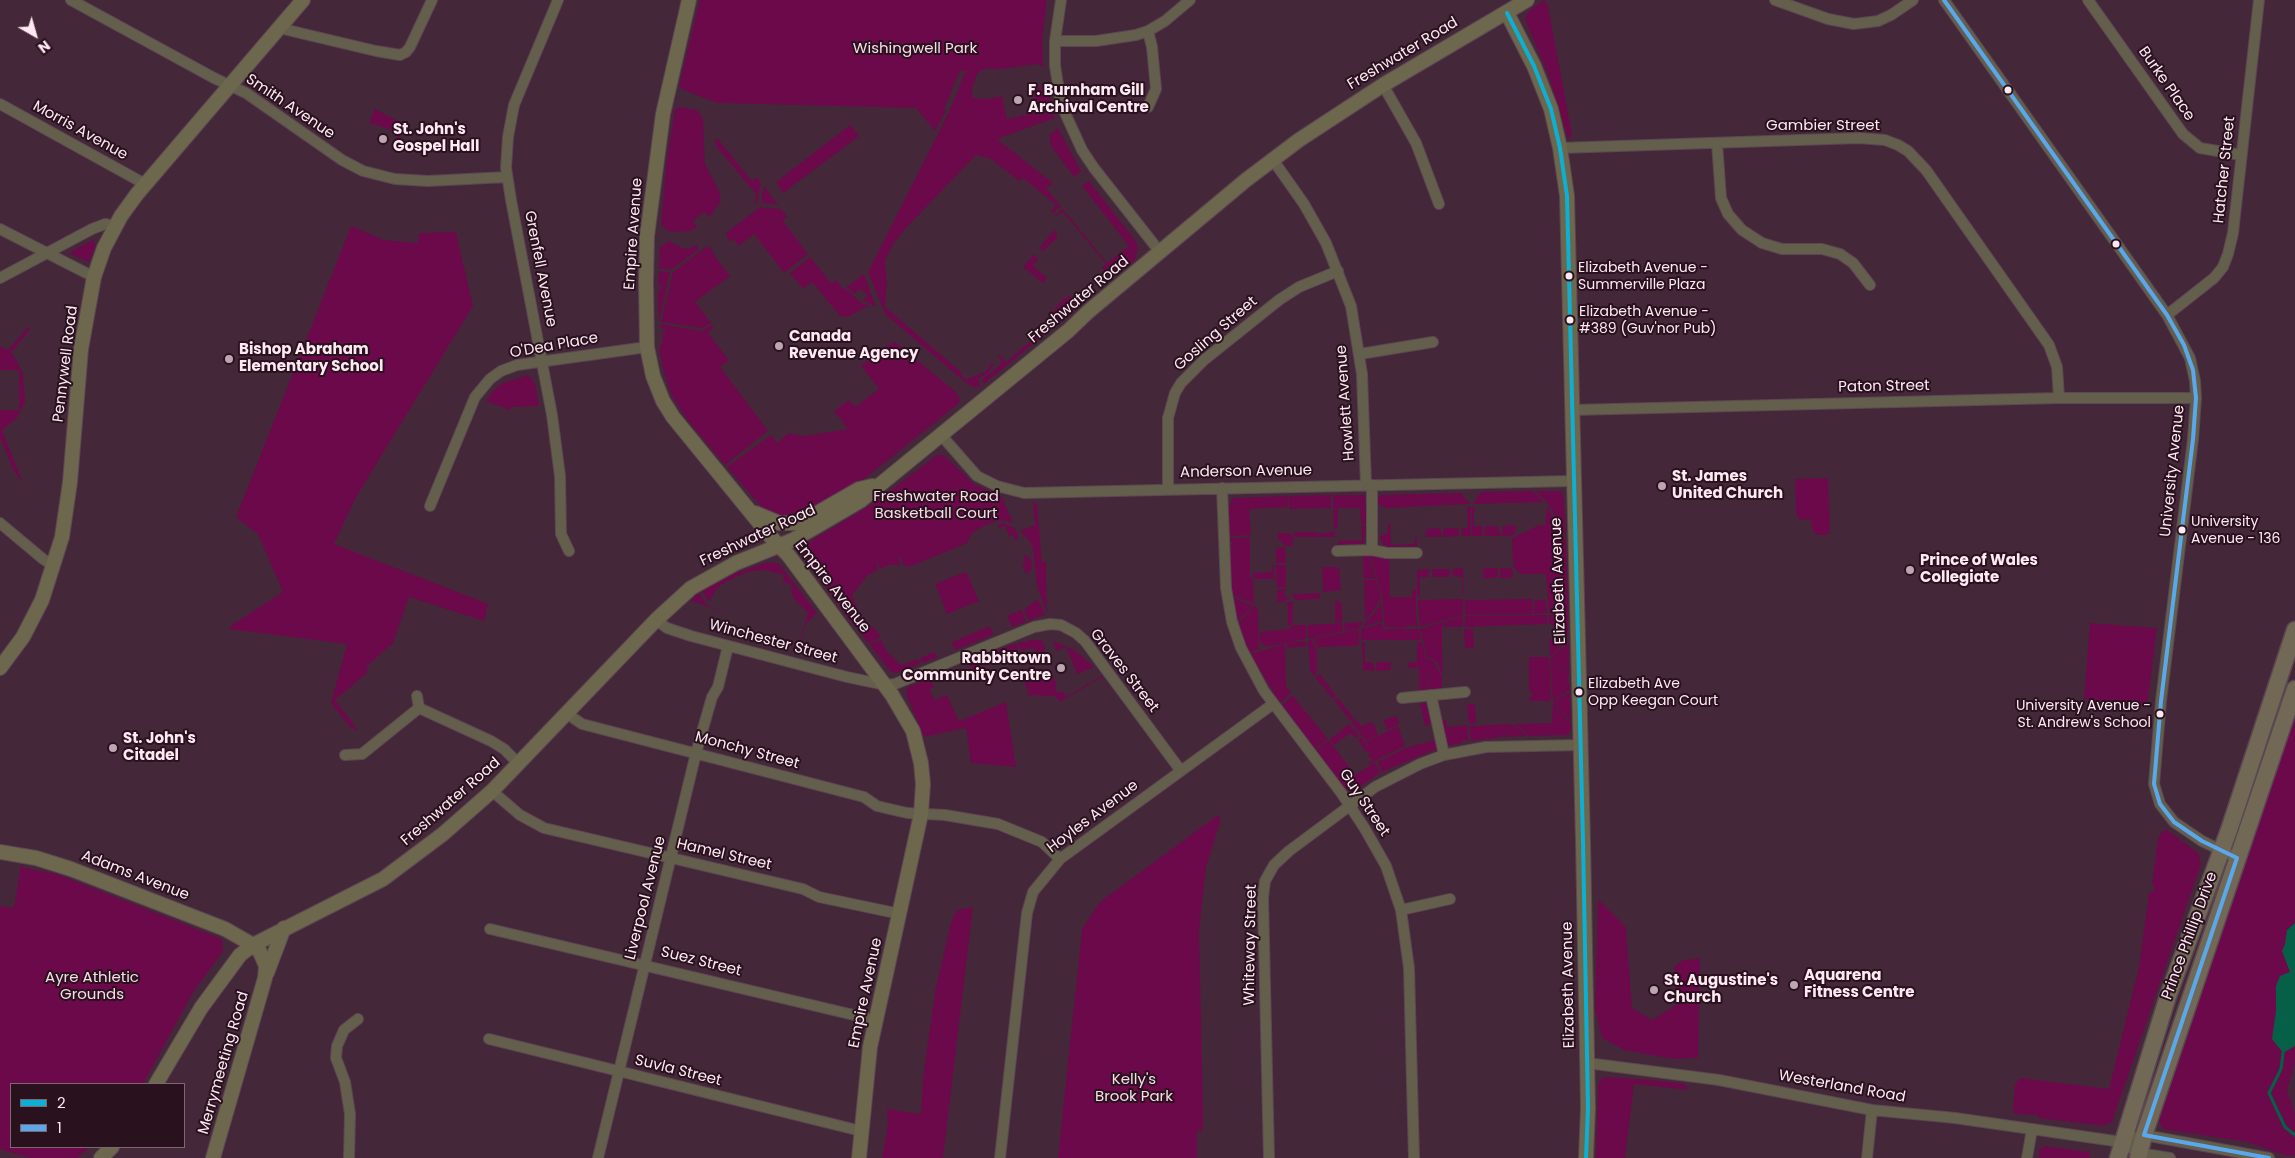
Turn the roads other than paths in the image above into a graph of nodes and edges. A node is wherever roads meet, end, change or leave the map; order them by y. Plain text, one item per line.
1 (71, 0) edge
2 (302, 0) edge
3 (432, 0) edge
4 (558, 0) edge
5 (689, 0) edge
6 (1061, 0) edge
7 (1190, 0) edge
8 (1527, 0) edge
9 (1775, 0) edge
10 (1913, 0) edge
11 (1944, 0) edge
12 (2088, 0) edge
13 (2259, 0) edge
14 (1508, 13) junction
15 (279, 28) junction
16 (1148, 31) junction
17 (1055, 41) junction
18 (1383, 85) junction
19 (231, 86) junction
20 (0, 104) edge
21 (1148, 107) dead end
22 (1717, 143) junction
23 (1560, 148) junction
24 (2241, 155) junction
25 (1274, 160) junction
26 (507, 177) junction
27 (145, 184) junction
28 (1439, 204) dead end
29 (115, 226) junction
30 (0, 229) edge
31 (1160, 252) junction
32 (47, 253) junction
33 (1338, 271) junction
34 (0, 278) edge
35 (94, 278) junction
36 (1870, 285) dead end
37 (2166, 315) junction
38 (1434, 342) dead end
39 (647, 347) junction
40 (1360, 354) junction
41 (542, 361) junction
42 (2059, 398) junction
43 (2196, 398) junction
44 (1572, 410) junction
45 (942, 435) junction
46 (1572, 481) junction
47 (879, 484) junction
48 (1369, 485) junction
49 (1222, 488) junction
50 (1168, 489) junction
51 (430, 506) dead end
52 (748, 509) junction
53 (0, 523) edge
54 (779, 546) junction
55 (1372, 550) junction
56 (569, 551) dead end
57 (1337, 551) dead end
58 (1417, 553) dead end
59 (54, 566) junction
60 (656, 620) junction
61 (2295, 630) edge
62 (728, 646) junction
63 (0, 668) edge
64 (885, 685) junction
65 (2295, 689) edge
66 (1464, 692) dead end
67 (1431, 695) junction
68 (417, 696) dead end
69 (1402, 698) dead end
70 (1273, 704) junction
71 (419, 708) junction
72 (566, 713) junction
73 (1580, 745) junction
74 (696, 753) junction
75 (345, 755) dead end
76 (1444, 756) junction
77 (519, 764) junction
78 (1181, 771) junction
79 (492, 791) junction
80 (1350, 806) junction
81 (921, 814) junction
82 (2221, 851) junction
83 (0, 852) edge
84 (671, 858) junction
85 (2237, 858) junction
86 (1060, 859) junction
87 (1450, 899) dead end
88 (1401, 910) junction
89 (900, 914) junction
90 (284, 928) junction
91 (490, 929) dead end
92 (253, 945) junction
93 (645, 964) junction
94 (265, 978) junction
95 (358, 1019) dead end
96 (875, 1020) junction
97 (489, 1039) dead end
98 (1587, 1063) junction
99 (620, 1072) junction
100 (157, 1083) edge
101 (1872, 1110) junction
102 (2032, 1129) junction
103 (861, 1131) junction
104 (2144, 1135) junction
105 (111, 1148) edge
106 (2119, 1150) edge
107 (2139, 1156) edge
108 (101, 1158) edge
109 (213, 1158) edge
110 (349, 1158) edge
111 (598, 1158) edge
112 (859, 1158) edge
113 (1000, 1158) edge
114 (1269, 1158) edge
115 (1414, 1158) edge
116 (1586, 1158) edge
117 (1867, 1158) edge
118 (2027, 1158) edge
119 (2170, 1158) edge
120 (2269, 1158) edge

1 - 19 street, Smith Avenue
2 - 15 main road, Pennywell Road
3 - 15 street
4 - 26 street, Grenfell Avenue
5 - 39 main road, Empire Avenue
6 - 17 street
7 - 16 street
8 - 14 main road, Freshwater Road
9 - 10 street
11 - 37 street, University Avenue
12 - 24 street, Burke Place
13 - 24 street, Hatcher Street
14 - 18 main road, Freshwater Road
14 - 23 main road, Elizabeth Avenue
15 - 19 main road, Pennywell Road
16 - 17 street
16 - 21 street
17 - 31 street
18 - 25 main road, Freshwater Road
18 - 28 street
19 - 26 street, Smith Avenue
19 - 27 main road, Pennywell Road
20 - 27 street, Morris Avenue
22 - 23 street, Gambier Street
22 - 36 street
22 - 42 street, Gambier Street
23 - 44 main road, Elizabeth Avenue
24 - 37 street, Hatcher Street
25 - 31 main road, Freshwater Road
25 - 33 street, Howlett Avenue
26 - 41 street, Grenfell Avenue
27 - 29 main road, Pennywell Road
29 - 32 street
29 - 35 main road, Pennywell Road
30 - 32 street
31 - 45 main road, Freshwater Road
32 - 34 street
32 - 35 street
33 - 40 street, Howlett Avenue
33 - 50 street, Gosling Street
35 - 59 main road, Pennywell Road
37 - 43 street, University Avenue
38 - 40 street
39 - 41 street, O'Dea Place
39 - 52 main road, Empire Avenue
40 - 48 street, Howlett Avenue
41 - 51 street, O'Dea Place
41 - 56 street, Grenfell Avenue
42 - 43 street, Paton Street
42 - 44 street, Paton Street
43 - 82 street, University Avenue
44 - 46 main road, Elizabeth Avenue
45 - 47 main road, Freshwater Road
45 - 50 street, Anderson Avenue
46 - 48 street, Anderson Avenue
46 - 73 main road, Elizabeth Avenue
47 - 52 main road
47 - 54 main road, Freshwater Road
48 - 49 street, Anderson Avenue
48 - 55 street, Howlett Avenue
49 - 50 street, Anderson Avenue
49 - 70 street, Guy Street
52 - 54 main road, Empire Avenue
53 - 59 street
54 - 60 main road, Freshwater Road
54 - 64 main road, Empire Avenue
55 - 57 street
55 - 58 street
59 - 63 main road, Pennywell Road
60 - 62 street, Winchester Street
60 - 72 main road, Freshwater Road
61 - 82 main road, Prince Phillip Drive
62 - 64 street, Winchester Street
62 - 74 street, Liverpool Avenue
64 - 78 street, Graves Street
64 - 81 main road, Empire Avenue
65 - 85 main road, Prince Phillip Drive
66 - 67 street
67 - 69 street
67 - 76 street
68 - 71 street
70 - 78 street, Hoyles Avenue
70 - 80 street, Guy Street
71 - 75 street
71 - 77 street
72 - 74 street, Monchy Street
72 - 77 main road, Freshwater Road
73 - 76 street, Whiteway Street
73 - 98 main road, Elizabeth Avenue
74 - 81 street, Monchy Street
74 - 84 street, Liverpool Avenue
76 - 80 street, Whiteway Street
77 - 79 main road, Freshwater Road
78 - 86 street, Hoyles Avenue
79 - 84 street, Hamel Street
79 - 90 main road, Freshwater Road
80 - 88 street, Guy Street
80 - 114 street, Whiteway Street
81 - 86 street, Monchy Street
81 - 89 main road, Empire Avenue
82 - 85 street, University Avenue
82 - 106 main road, Prince Phillip Drive
83 - 92 main road, Adams Avenue
84 - 89 street, Hamel Street
84 - 93 street, Liverpool Avenue
85 - 104 main road, Prince Phillip Drive
86 - 113 street, Hoyles Avenue
87 - 88 street
88 - 115 street, Guy Street
89 - 96 main road, Empire Avenue
90 - 92 main road, Freshwater Road
90 - 94 main road, Merrymeeting Road
91 - 93 street, Suez Street
92 - 94 main road, Merrymeeting Road
92 - 100 main road, Freshwater Road
93 - 96 street, Suez Street
93 - 99 street, Liverpool Avenue
94 - 109 main road, Merrymeeting Road
95 - 110 street
96 - 103 main road, Empire Avenue
97 - 99 street, Suvla Street
98 - 101 street, Westerland Road
98 - 116 main road, Elizabeth Avenue
99 - 103 street, Suvla Street
99 - 111 street, Liverpool Avenue
101 - 102 street, Westerland Road
101 - 117 street
102 - 106 street, Westerland Road
102 - 118 street
103 - 112 main road, Empire Avenue
104 - 106 street
104 - 107 main road, Prince Phillip Drive
104 - 120 street
105 - 108 main road
106 - 107 street
107 - 119 street

